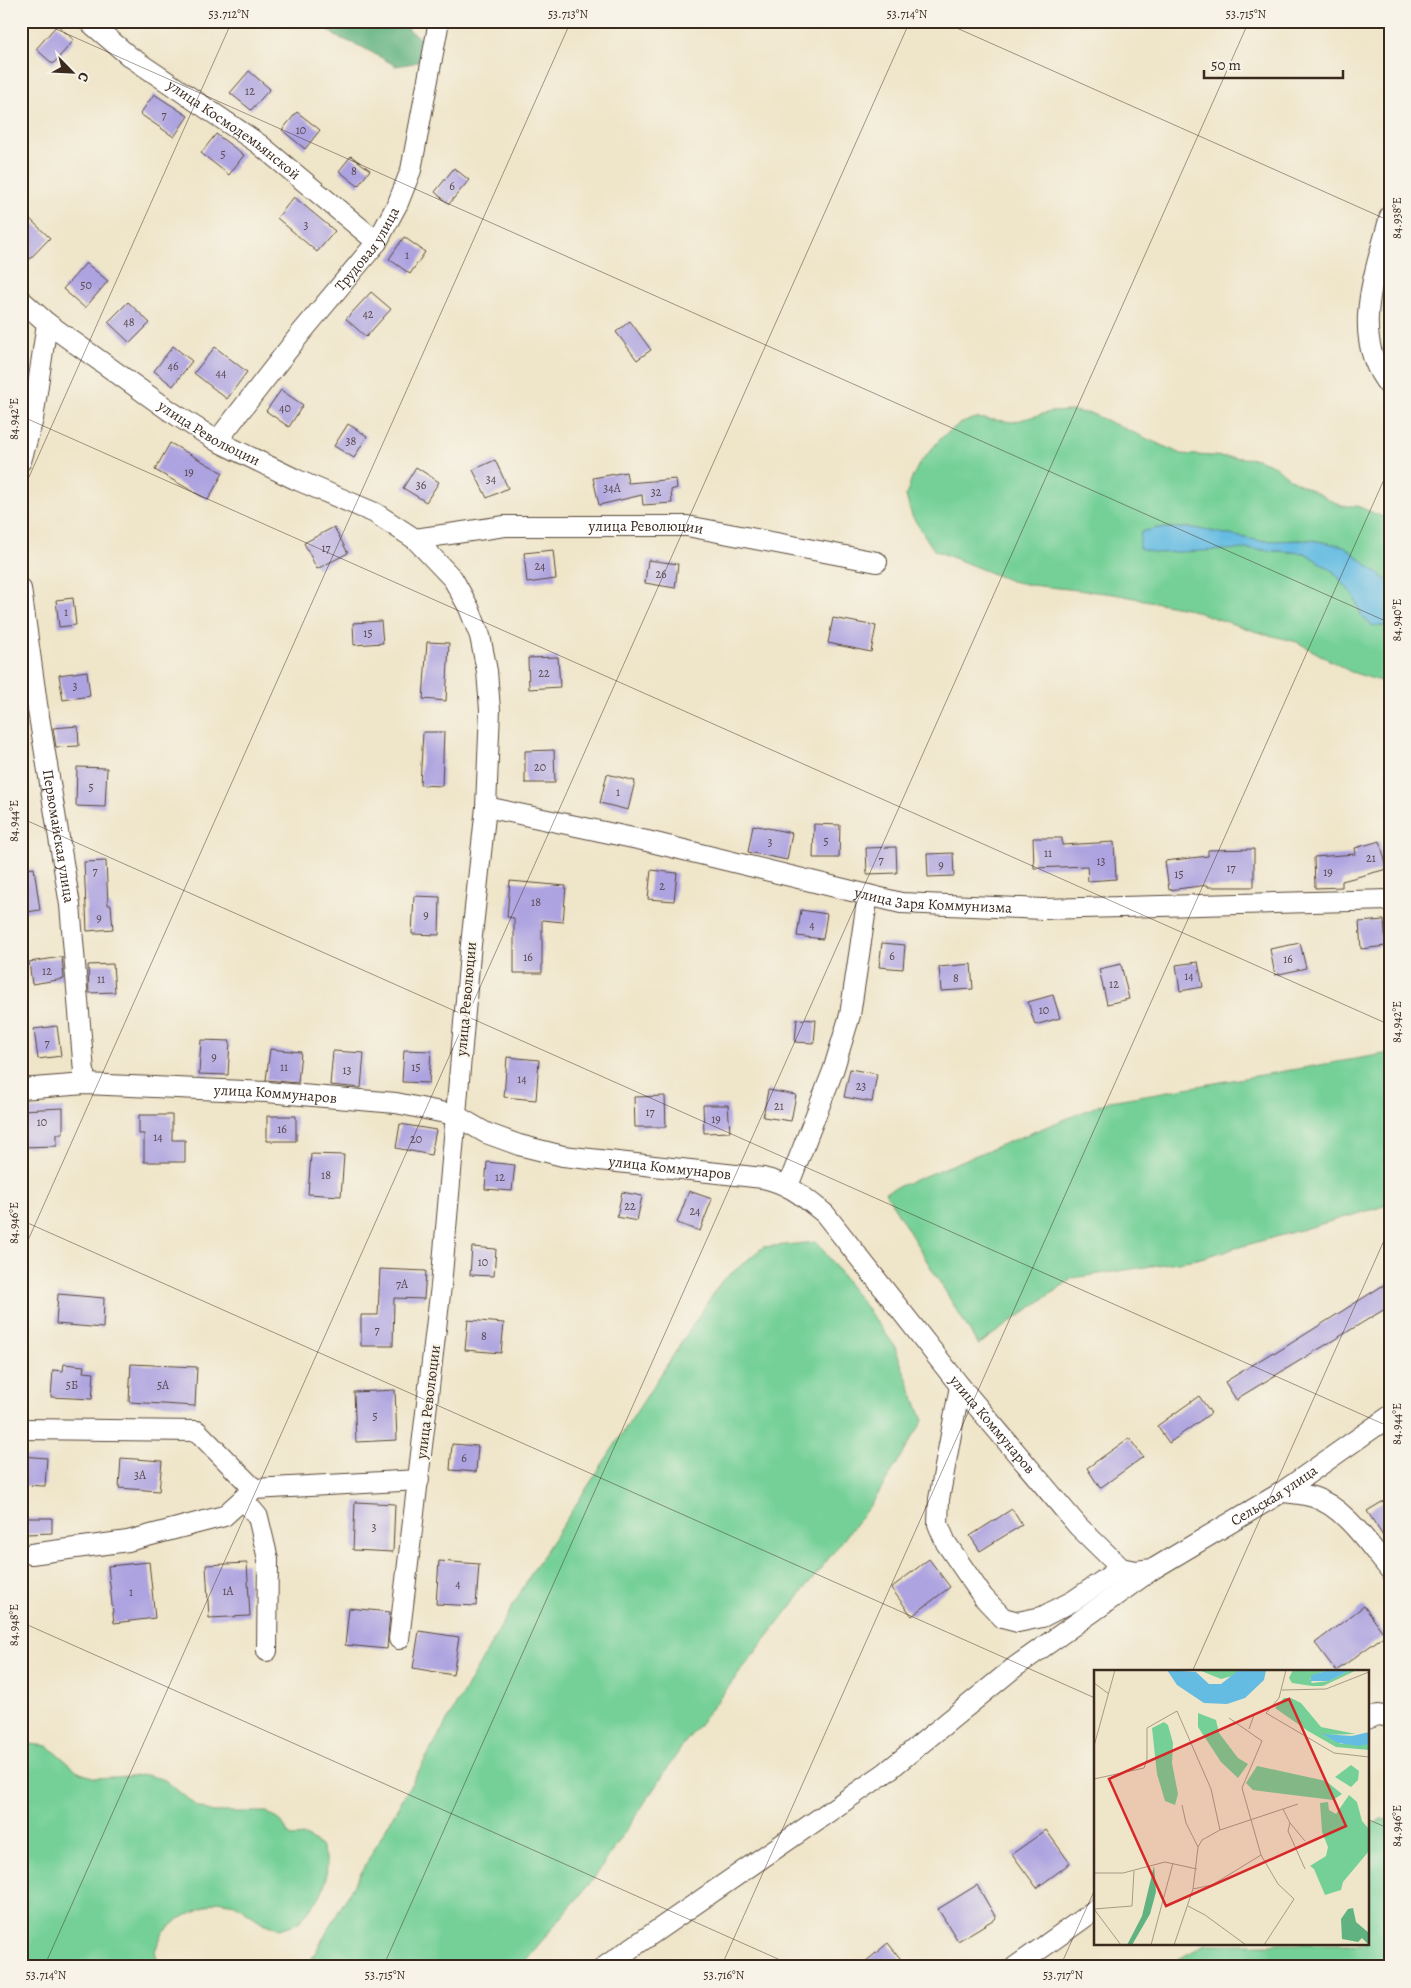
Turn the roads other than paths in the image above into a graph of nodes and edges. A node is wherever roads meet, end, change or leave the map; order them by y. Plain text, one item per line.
1 (88, 21) edge
2 (439, 21) edge
3 (1390, 216) edge
4 (377, 242) junction
5 (21, 300) edge
6 (48, 323) junction
7 (1390, 387) edge
8 (217, 441) junction
9 (21, 461) edge
10 (415, 539) junction
11 (877, 562) dead end
12 (21, 589) edge
13 (486, 807) junction
14 (868, 895) junction
15 (1390, 900) edge
16 (85, 1084) junction
17 (21, 1089) edge
18 (455, 1115) junction
19 (788, 1186) junction
20 (960, 1386) junction
21 (1390, 1416) edge
22 (21, 1429) edge
23 (419, 1480) junction
24 (1282, 1492) junction
25 (249, 1494) junction
26 (31, 1554) dead end
27 (1122, 1568) junction
28 (1154, 1569) junction
29 (1390, 1570) edge
30 (399, 1639) dead end
31 (267, 1651) dead end
32 (1390, 1717) edge
33 (1368, 1719) edge
34 (1094, 1911) edge
35 (604, 1967) edge
36 (1015, 1967) edge

1 - 4 street, улица Космодемьянской
2 - 4 street, Трудовая улица
3 - 7 street
4 - 8 street, Трудовая улица
5 - 6 street, улица Революции
6 - 8 street, улица Революции
6 - 9 street
8 - 10 street, улица Революции
10 - 11 street, улица Революции
10 - 13 street, улица Революции
12 - 16 street, Первомайская улица
13 - 14 street, улица Заря Коммунизма
13 - 18 street, улица Революции
14 - 15 street, улица Заря Коммунизма
14 - 19 street
16 - 17 street, улица Коммунаров
16 - 18 street, улица Коммунаров
18 - 19 street, улица Коммунаров
18 - 23 street, улица Революции
19 - 20 street, улица Коммунаров
20 - 27 street, улица Коммунаров
20 - 27 street
21 - 24 street, Сельская улица
22 - 25 street
23 - 25 street, улица Революции
23 - 30 street, улица Революции
24 - 28 street, Сельская улица
24 - 29 street
25 - 26 street
25 - 31 street
27 - 28 street
28 - 35 street, Сельская улица
32 - 33 street
34 - 36 street

